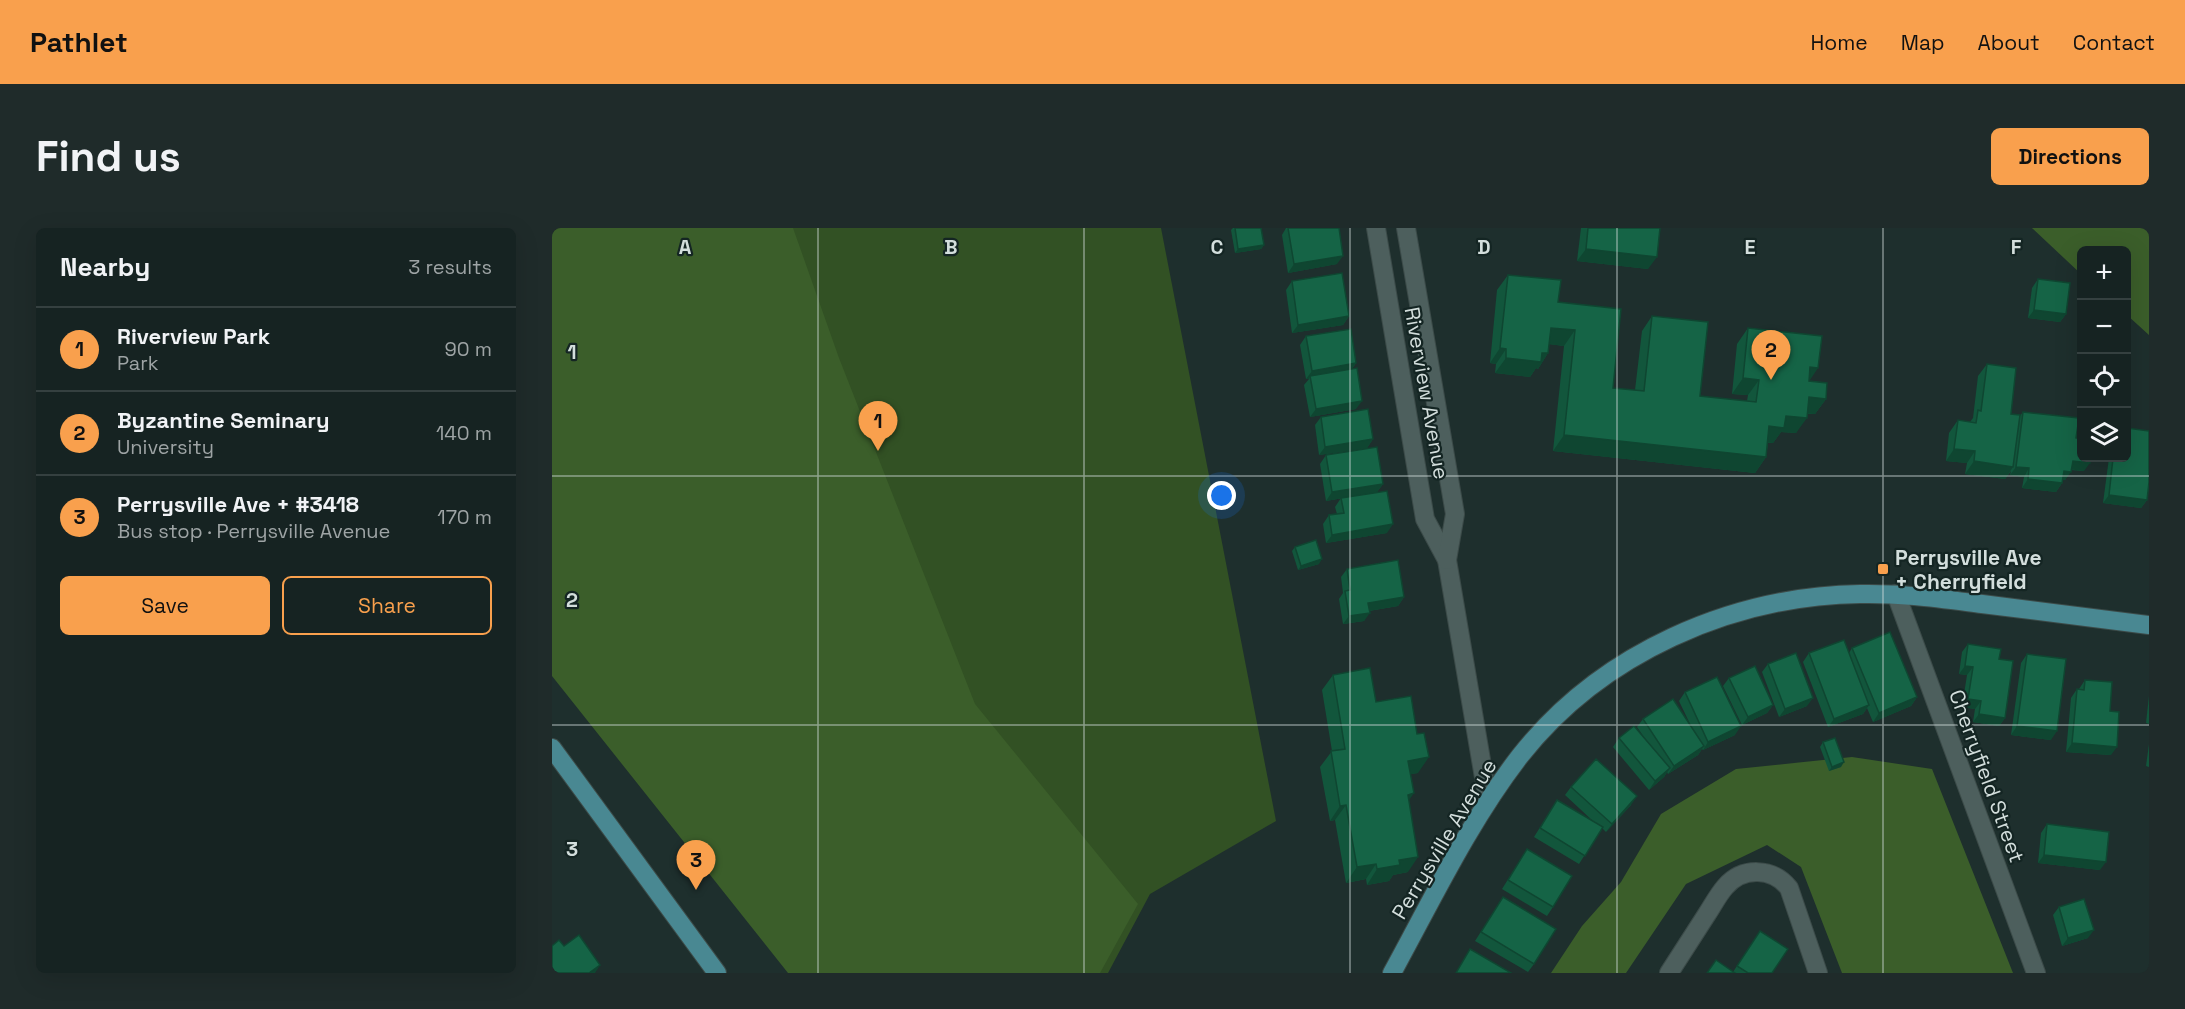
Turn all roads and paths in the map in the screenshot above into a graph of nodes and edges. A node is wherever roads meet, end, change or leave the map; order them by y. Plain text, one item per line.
1 (1376, 228) edge
2 (1406, 228) edge
3 (1447, 560) junction
4 (1896, 594) junction
5 (2149, 625) edge
6 (552, 748) edge
7 (1488, 801) junction
8 (717, 973) edge
9 (1392, 973) edge
10 (1669, 973) edge
11 (1818, 973) edge
12 (2036, 973) edge

1 - 3 street, Riverview Avenue
2 - 3 street, Riverview Avenue
3 - 7 street, Riverview Avenue
4 - 5 main road, Perrysville Avenue
4 - 7 main road, Perrysville Avenue
4 - 12 street, Cherryfield Street
6 - 8 main road
7 - 9 main road, Perrysville Avenue
10 - 11 street

